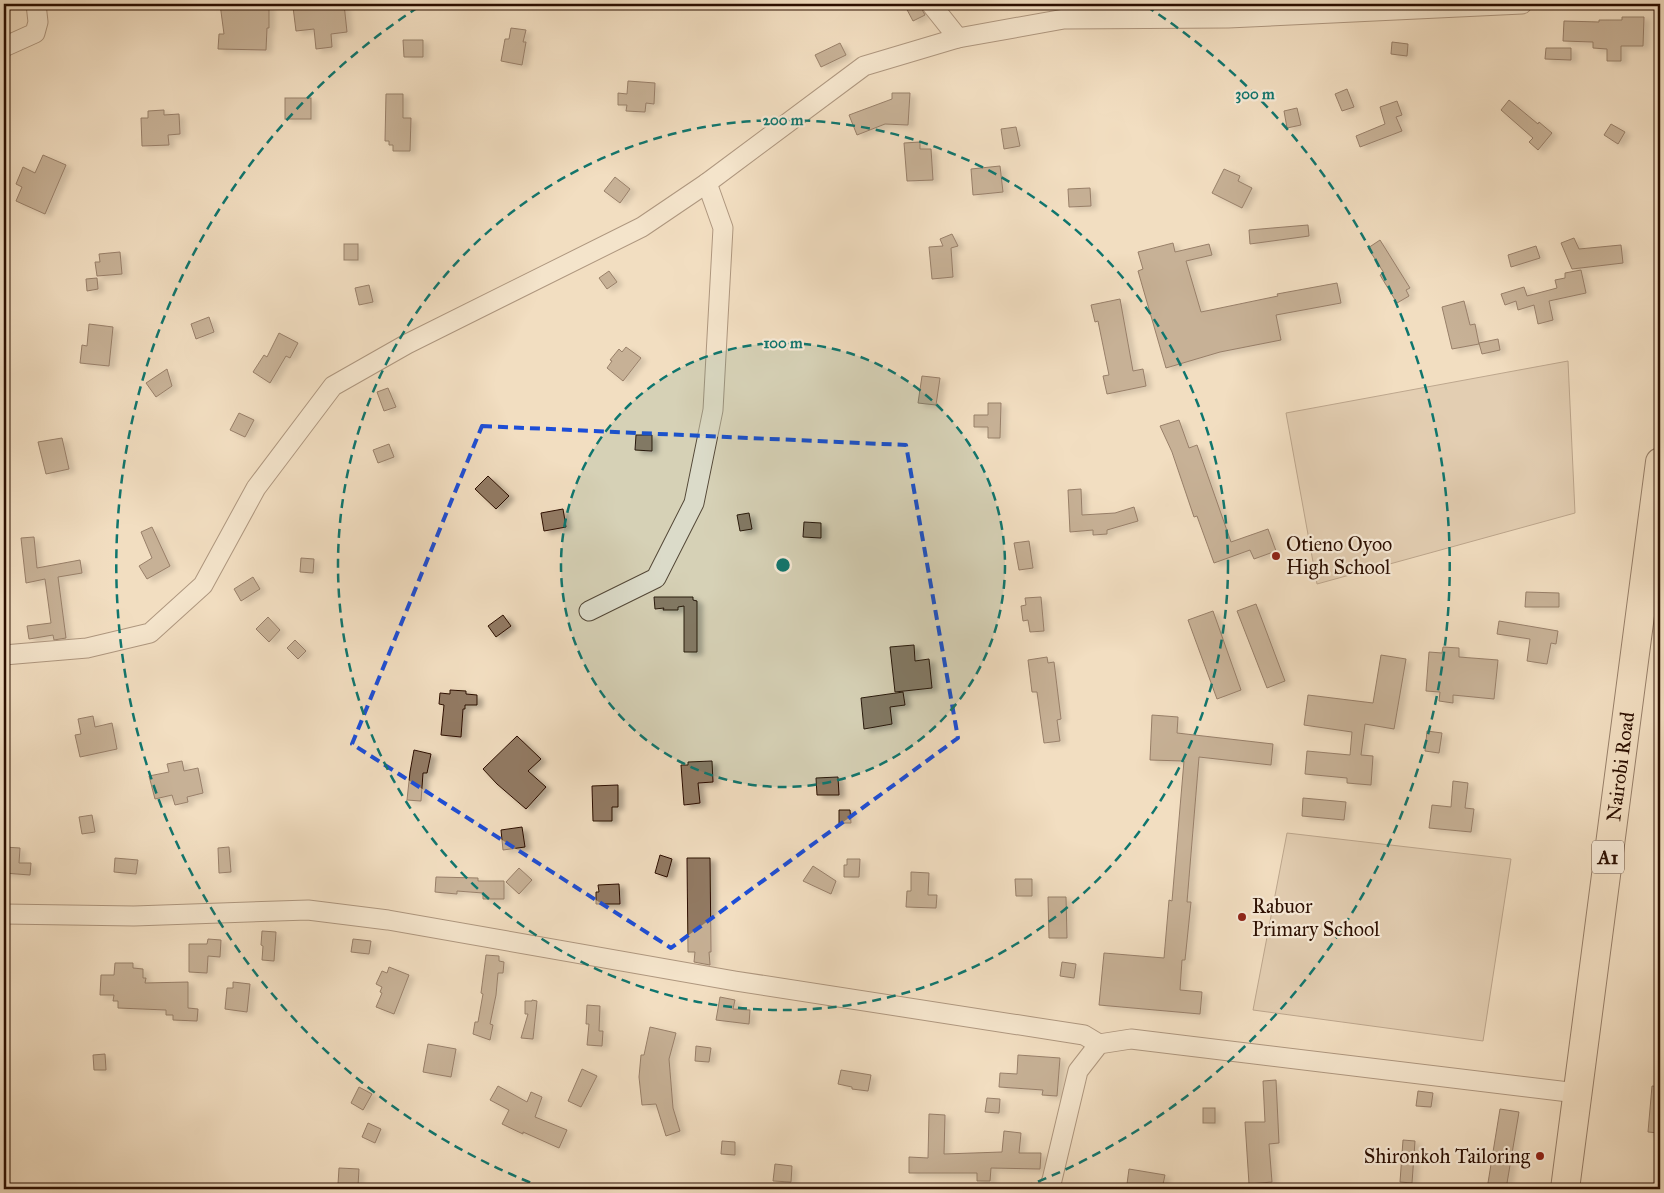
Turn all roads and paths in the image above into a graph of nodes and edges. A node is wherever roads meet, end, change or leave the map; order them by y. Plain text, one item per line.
1 (36, 4) edge
2 (931, 4) edge
3 (1522, 4) edge
4 (958, 38) junction
5 (4, 47) edge
6 (707, 183) junction
7 (1660, 462) edge
8 (589, 611) dead end
9 (4, 655) edge
10 (4, 914) edge
11 (1099, 1044) junction
12 (1577, 1093) junction
13 (1048, 1189) edge
14 (1565, 1189) edge

1 - 5 street
2 - 4 street
3 - 4 street
4 - 6 street
6 - 8 street
6 - 9 street
7 - 12 highway, Nairobi Road / A1
10 - 11 street
11 - 12 street
11 - 13 street
12 - 14 highway, Nairobi Road / A1

